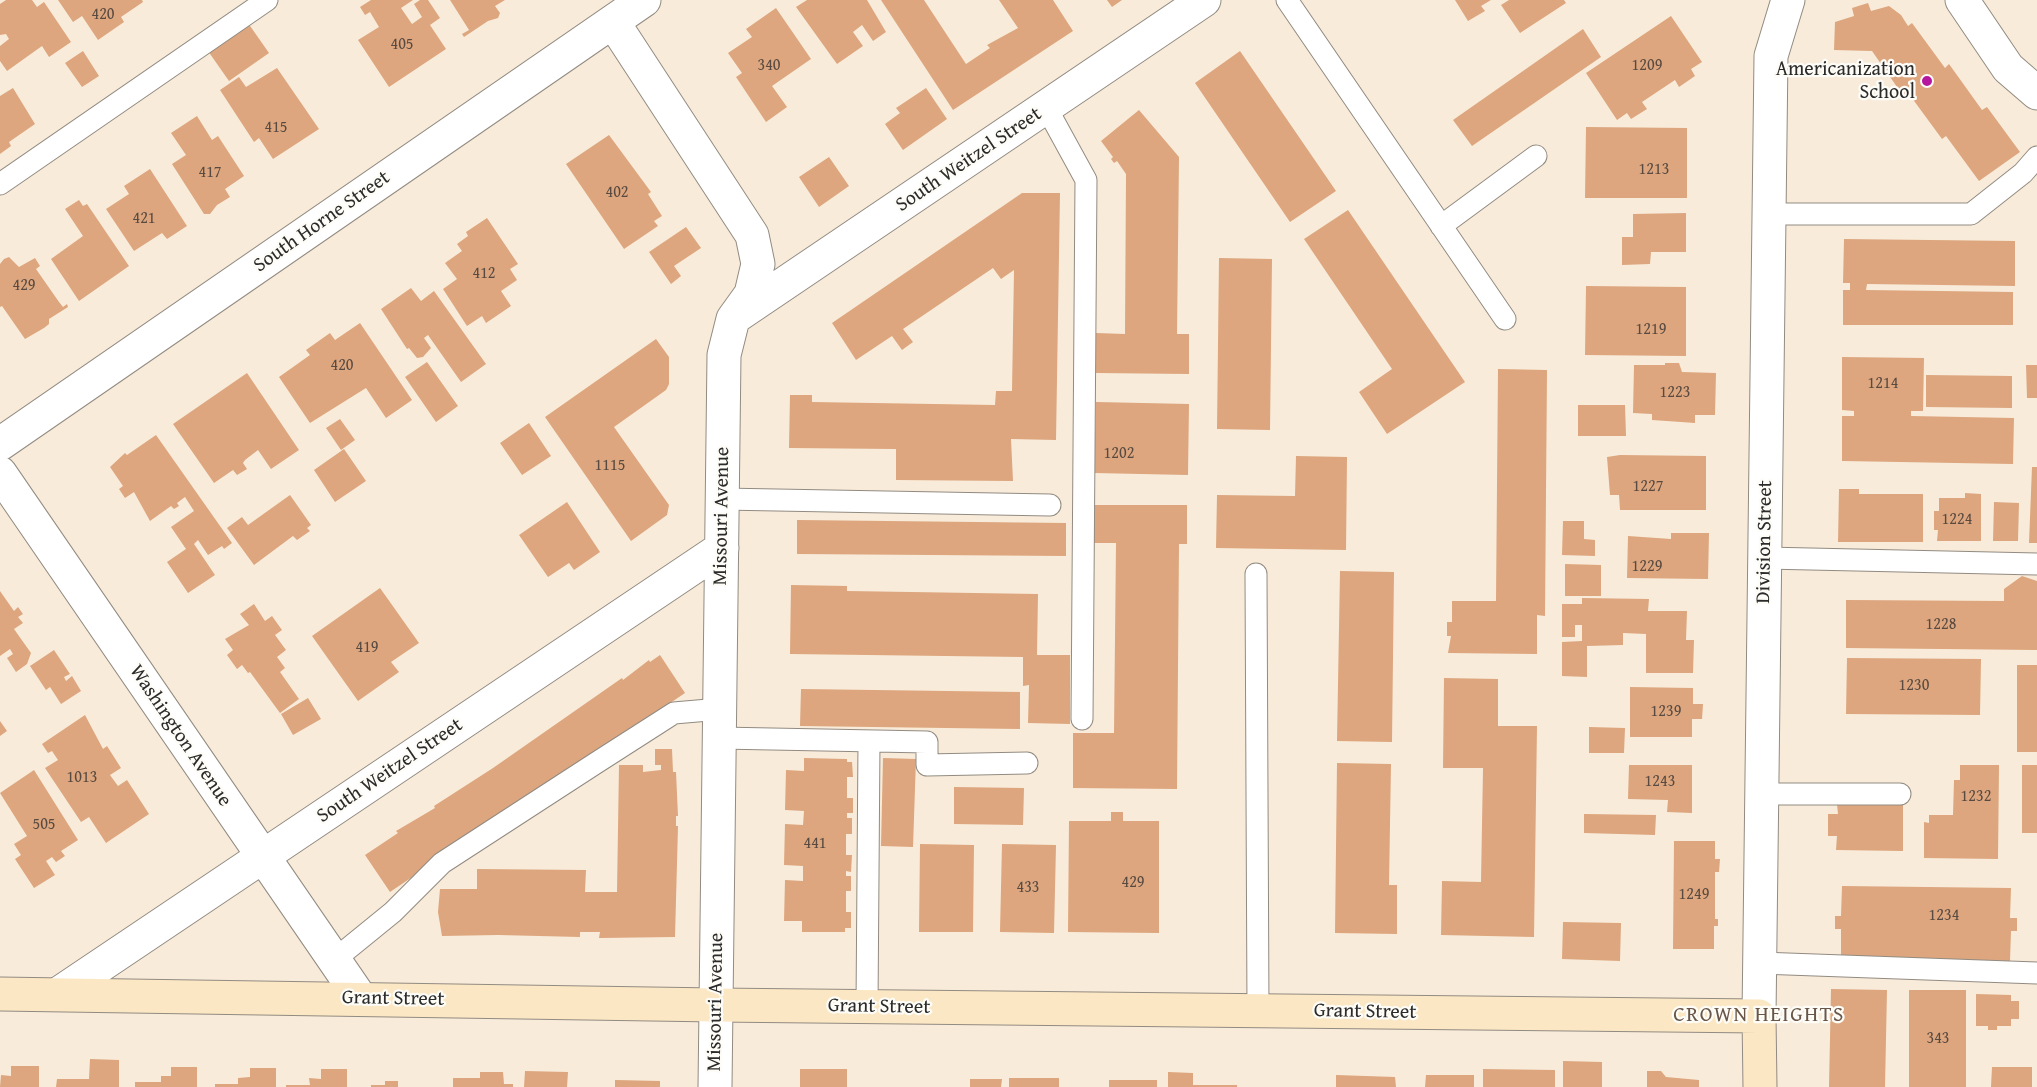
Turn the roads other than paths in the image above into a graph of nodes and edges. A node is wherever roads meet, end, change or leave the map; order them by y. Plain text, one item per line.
1 (267, 0) edge
2 (644, 0) edge
3 (1204, 0) edge
4 (1287, 0) edge
5 (1788, 0) edge
6 (1962, 0) edge
7 (605, 11) edge
8 (2037, 93) edge
9 (1046, 107) junction
10 (1536, 156) dead end
11 (2037, 157) edge
12 (0, 184) edge
13 (1769, 214) junction
14 (1441, 226) junction
15 (733, 319) junction
16 (1504, 319) dead end
17 (0, 444) edge
18 (0, 473) edge
19 (722, 499) junction
20 (1050, 505) dead end
21 (722, 548) junction
22 (1765, 558) junction
23 (2037, 564) edge
24 (1256, 574) dead end
25 (1082, 719) dead end
26 (720, 723) junction
27 (869, 741) junction
28 (1027, 763) dead end
29 (1761, 794) junction
30 (1900, 794) dead end
31 (262, 857) junction
32 (334, 960) junction
33 (1760, 963) junction
34 (2037, 973) edge
35 (0, 994) edge
36 (58, 994) junction
37 (361, 999) junction
38 (716, 1005) junction
39 (867, 1007) junction
40 (1258, 1011) junction
41 (1759, 1016) junction
42 (715, 1087) edge
43 (1760, 1087) edge

1 - 12 lane
2 - 7 street, South Horne Street
3 - 9 street, South Weitzel Street
4 - 14 lane
5 - 13 street, Division Street
6 - 8 street
7 - 15 street, Missouri Avenue
7 - 17 street, South Horne Street
9 - 15 street, South Weitzel Street
9 - 25 lane
10 - 14 lane
11 - 13 lane
13 - 22 street, Division Street
14 - 16 lane
15 - 19 street, Missouri Avenue
18 - 31 street, Washington Avenue
19 - 20 lane
19 - 21 street, Missouri Avenue
21 - 26 street, Missouri Avenue
21 - 31 street, South Weitzel Street
22 - 23 lane
22 - 29 street, Division Street
24 - 40 lane
26 - 27 lane
26 - 32 lane
26 - 38 street, Missouri Avenue
27 - 28 lane
27 - 39 lane
29 - 30 lane
29 - 33 street, Division Street
31 - 32 street, Washington Avenue
31 - 36 street, South Weitzel Street
32 - 37 street, Washington Avenue
33 - 34 lane
33 - 41 street, Division Street
35 - 36 main road, Grant Street
36 - 37 main road, Grant Street
37 - 38 main road, Grant Street
38 - 39 main road, Grant Street
38 - 42 street, Missouri Avenue
39 - 40 main road, Grant Street
40 - 41 main road, Grant Street
41 - 43 main road, Division Street

